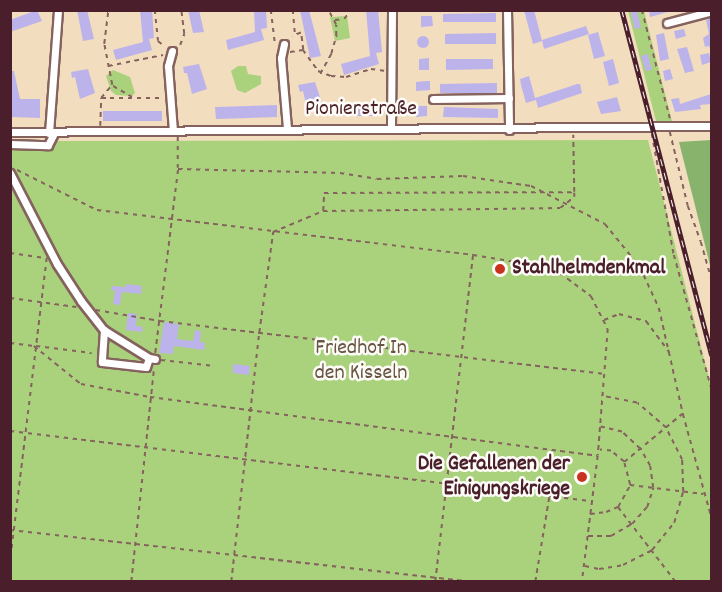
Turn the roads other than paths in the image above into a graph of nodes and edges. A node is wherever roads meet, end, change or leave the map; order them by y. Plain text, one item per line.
1 (58, 10) edge
2 (392, 10) edge
3 (507, 10) edge
4 (711, 11) edge
5 (667, 23) dead end
6 (284, 44) dead end
7 (172, 51) dead end
8 (509, 98) junction
9 (433, 99) dead end
10 (711, 126) edge
11 (391, 127) junction
12 (287, 128) junction
13 (509, 130) junction
14 (175, 131) junction
15 (10, 132) edge
16 (52, 133) junction
17 (10, 144) edge
18 (10, 173) edge
19 (104, 330) junction

1 - 16 street
2 - 11 street
3 - 8 street
4 - 5 street
6 - 12 street
7 - 14 street
8 - 9 street
8 - 13 street
10 - 13 street, Pionierstraße
11 - 12 street, Pionierstraße
11 - 13 street, Pionierstraße
12 - 14 street, Pionierstraße
14 - 16 street, Pionierstraße
15 - 16 street, Pionierstraße
16 - 17 street
18 - 19 street
19 - 19 street

